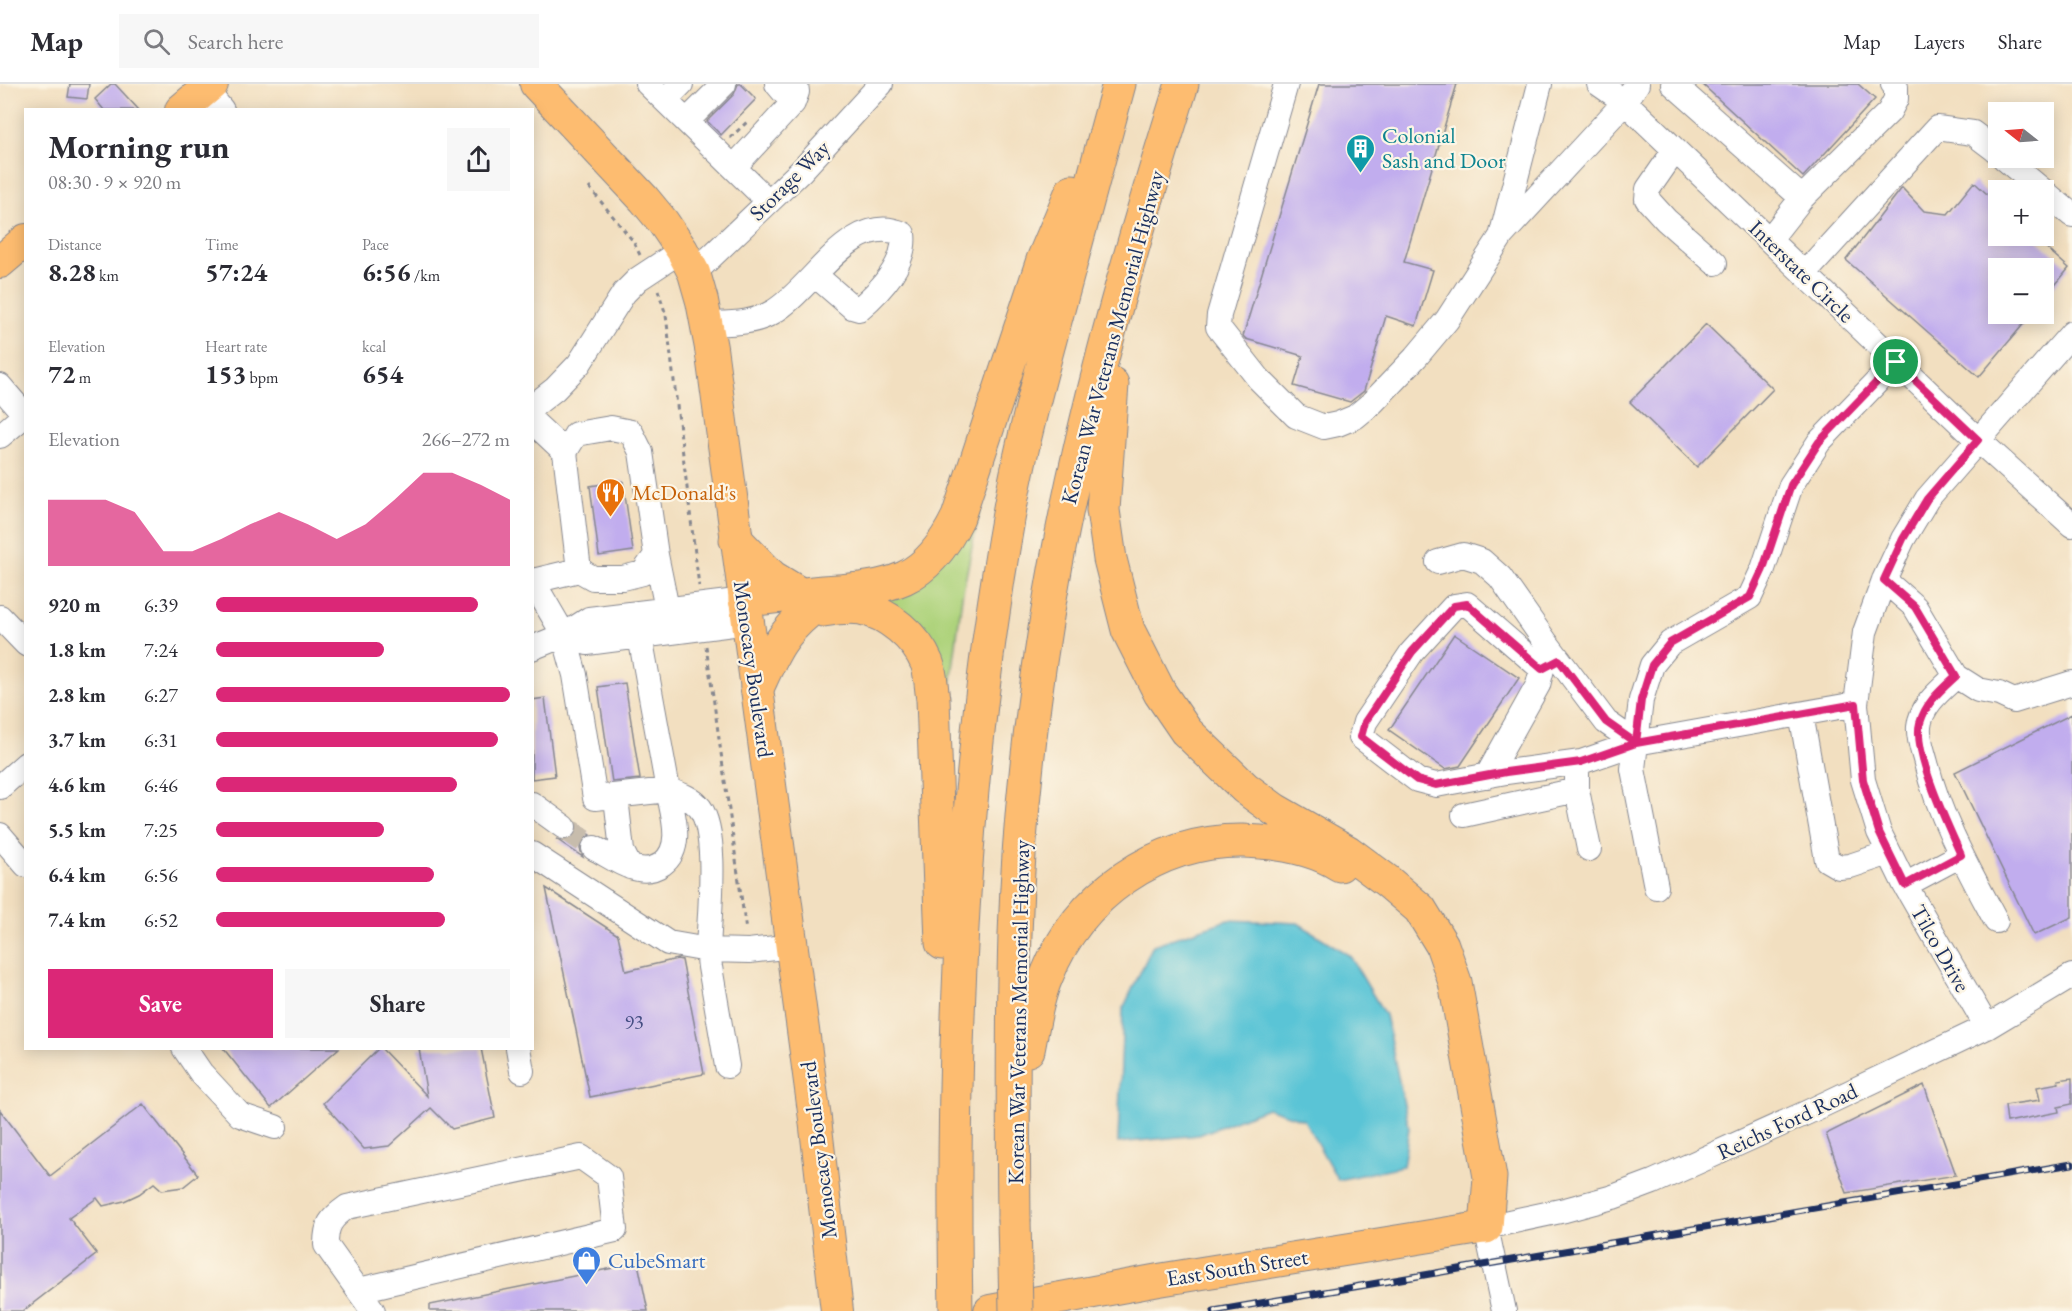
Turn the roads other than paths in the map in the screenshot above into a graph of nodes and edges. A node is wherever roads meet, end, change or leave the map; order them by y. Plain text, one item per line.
1 (536, 84) edge
2 (724, 84) edge
3 (777, 84) edge
4 (881, 84) edge
5 (1118, 84) edge
6 (1182, 84) edge
7 (1286, 84) edge
8 (1540, 84) edge
9 (1599, 84) edge
10 (1673, 84) edge
11 (1893, 84) edge
12 (665, 89) edge
13 (210, 92) edge
14 (1631, 93) edge
15 (794, 94) edge
16 (184, 108) edge
17 (687, 122) junction
18 (1988, 144) edge
19 (1675, 150) junction
20 (734, 167) junction
21 (2016, 168) edge
22 (1802, 198) junction
23 (768, 201) junction
24 (2072, 215) edge
25 (1502, 236) junction
26 (1769, 240) junction
27 (688, 261) junction
28 (1715, 263) dead end
29 (1804, 274) junction
30 (815, 275) dead end
31 (1121, 289) junction
32 (706, 324) junction
33 (2072, 333) edge
34 (1896, 362) junction
35 (0, 386) edge
36 (534, 405) edge
37 (24, 414) edge
38 (24, 416) edge
39 (534, 423) edge
40 (0, 436) edge
41 (1978, 440) junction
42 (565, 452) junction
43 (2072, 525) edge
44 (736, 540) junction
45 (656, 555) junction
46 (1438, 562) dead end
47 (579, 570) junction
48 (534, 580) edge
49 (1884, 580) junction
50 (534, 583) edge
51 (804, 603) junction
52 (667, 609) junction
53 (746, 611) junction
54 (702, 616) junction
55 (0, 617) edge
56 (564, 635) junction
57 (640, 636) junction
58 (24, 642) edge
59 (534, 647) edge
60 (1550, 664) junction
61 (1956, 676) junction
62 (2072, 683) edge
63 (757, 687) junction
64 (1856, 704) junction
65 (1801, 714) junction
66 (1636, 743) junction
67 (1577, 763) junction
68 (24, 766) edge
69 (1487, 776) junction
70 (0, 787) edge
71 (668, 790) junction
72 (1577, 790) junction
73 (616, 796) junction
74 (534, 805) edge
75 (1464, 815) dead end
76 (564, 827) tunnel mouth
77 (0, 835) edge
78 (594, 848) tunnel mouth
79 (1589, 849) dead end
80 (1889, 854) junction
81 (534, 855) edge
82 (1961, 855) junction
83 (24, 863) edge
84 (630, 867) junction
85 (1905, 885) junction
86 (1656, 887) dead end
87 (1996, 921) dead end
88 (792, 946) junction
89 (708, 950) junction
90 (2072, 976) edge
91 (1987, 1027) junction
92 (185, 1050) edge
93 (727, 1066) dead end
94 (957, 1076) junction
95 (1013, 1116) junction
96 (276, 1127) dead end
97 (1486, 1227) junction
98 (359, 1290) junction
99 (373, 1311) edge
100 (837, 1311) edge
101 (957, 1311) edge
102 (990, 1311) edge
103 (1016, 1311) edge
104 (1504, 1311) edge

1 - 27 main road, Monocacy Boulevard
2 - 17 street
3 - 15 street
4 - 23 street, Storage Way
5 - 51 highway
5 - 94 highway
6 - 31 highway, Korean War Veterans Memorial Highway
7 - 25 street
8 - 25 street
9 - 14 street, Interstate Circle
10 - 22 street
11 - 22 street
12 - 17 street
13 - 16 main road
14 - 19 street, Interstate Circle
14 - 25 street
15 - 20 street
17 - 20 street
18 - 29 street
19 - 26 street, Interstate Circle
19 - 28 street
20 - 23 street
21 - 24 street
22 - 26 street
23 - 27 street, Storage Way
26 - 29 street, Interstate Circle
27 - 32 main road, Monocacy Boulevard
27 - 36 street, Storage Way
29 - 34 street, Interstate Circle
30 - 32 street
31 - 95 highway, Korean War Veterans Memorial Highway
31 - 97 highway
32 - 44 main road, Monocacy Boulevard
33 - 41 street, Tilco Drive
34 - 41 street, Interstate Circle
34 - 66 street
35 - 37 street
38 - 40 street
39 - 42 street
41 - 43 street
41 - 49 street, Tilco Drive
42 - 45 street
42 - 47 street
44 - 51 highway
44 - 53 main road, Monocacy Boulevard
45 - 47 street
45 - 52 street
46 - 60 street
47 - 48 street
49 - 61 street
49 - 64 street, Tilco Drive
50 - 56 street
51 - 53 highway
51 - 63 highway
51 - 94 highway
52 - 54 street
52 - 56 street
53 - 54 street
53 - 63 main road, Monocacy Boulevard
54 - 57 street
55 - 58 street
56 - 57 street
56 - 59 street
56 - 73 street
57 - 71 street
60 - 66 street
60 - 69 street
60 - 69 street
61 - 62 street
61 - 82 street
63 - 88 main road, Monocacy Boulevard
64 - 65 street
64 - 80 street, Tilco Drive
65 - 66 street
65 - 80 street
66 - 67 street
66 - 86 street
67 - 69 street
67 - 72 street
68 - 70 street
71 - 73 street
71 - 84 street
71 - 89 street
72 - 75 street
72 - 79 street
73 - 84 street
74 - 76 street
77 - 83 street
78 - 84 street
80 - 85 street, Tilco Drive
81 - 89 street
82 - 85 street
82 - 87 street
85 - 91 street, Tilco Drive
88 - 89 street
88 - 100 main road, Monocacy Boulevard
89 - 93 street
90 - 91 street, Reichs Ford Road
91 - 97 street, Reichs Ford Road
92 - 96 street
94 - 101 highway
95 - 97 highway
95 - 103 highway, Korean War Veterans Memorial Highway, bridge
97 - 102 main road, East South Street
97 - 104 street
98 - 98 street
98 - 99 street

